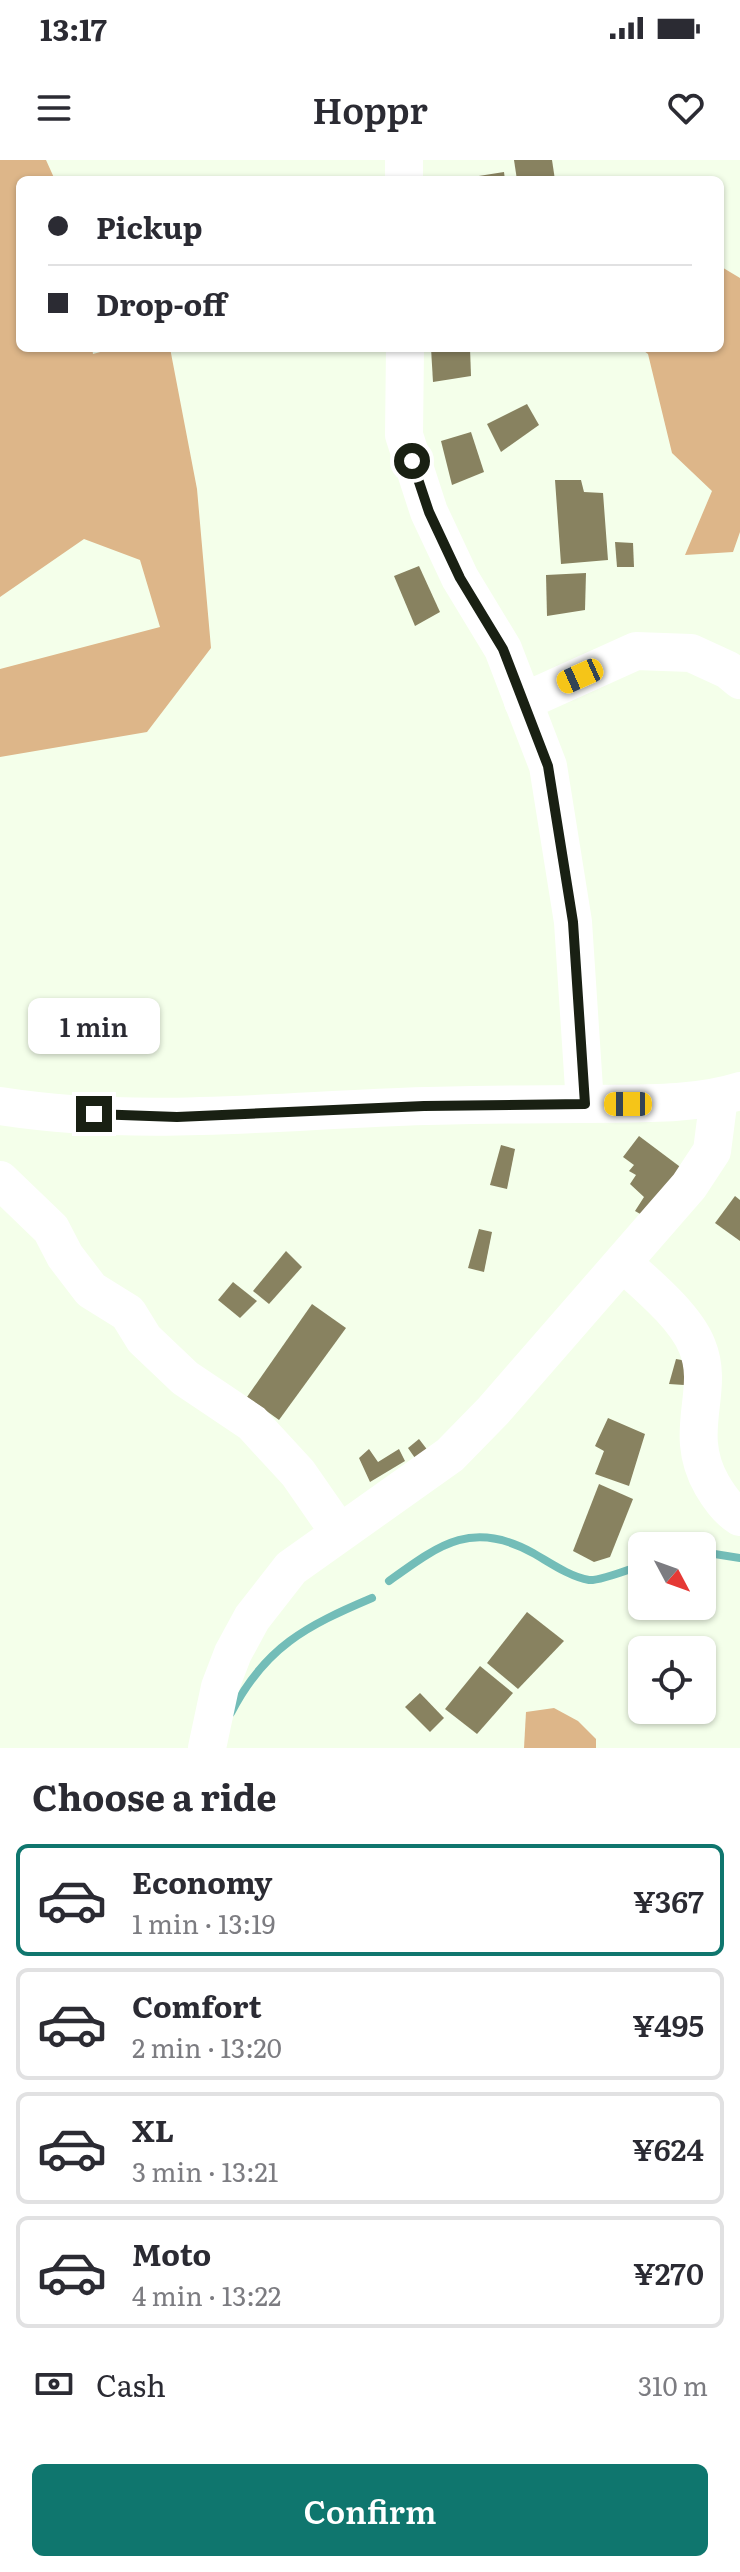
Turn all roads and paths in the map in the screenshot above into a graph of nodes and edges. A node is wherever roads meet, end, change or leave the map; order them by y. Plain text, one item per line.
1 (405, 352) edge
2 (740, 680) edge
3 (523, 702) junction
4 (730, 1094) edge
5 (585, 1104) junction
6 (0, 1106) edge
7 (727, 1151) edge
8 (0, 1180) edge
9 (623, 1263) junction
10 (740, 1517) edge
11 (339, 1532) junction
12 (207, 1748) edge

1 - 3 street
2 - 3 street
3 - 5 street
4 - 5 street
4 - 7 street
5 - 6 street
7 - 9 street
8 - 11 street
9 - 10 street
9 - 11 street
11 - 12 street

